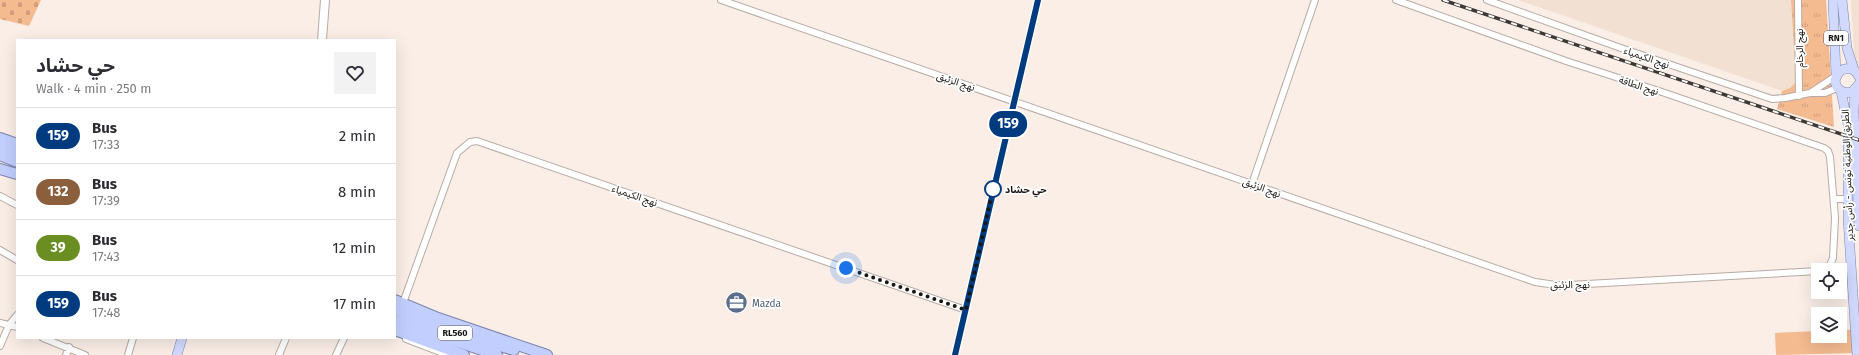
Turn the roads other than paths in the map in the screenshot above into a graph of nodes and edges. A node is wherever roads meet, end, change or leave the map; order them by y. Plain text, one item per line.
1 (325, 0) edge
2 (721, 0) edge
3 (1038, 0) edge
4 (1314, 0) edge
5 (1396, 0) edge
6 (1487, 0) edge
7 (1798, 0) edge
8 (1833, 0) edge
9 (1842, 0) edge
10 (322, 39) edge
11 (1857, 74) edge
12 (1836, 76) junction
13 (1857, 87) edge
14 (1839, 90) junction
15 (1810, 93) junction
16 (1798, 96) junction
17 (1013, 101) junction
18 (0, 138) edge
19 (16, 144) edge
20 (0, 145) edge
21 (16, 152) edge
22 (0, 156) edge
23 (16, 162) edge
24 (0, 169) edge
25 (16, 174) edge
26 (1252, 184) junction
27 (0, 196) edge
28 (1835, 199) junction
29 (1847, 199) junction
30 (16, 204) edge
31 (1835, 218) junction
32 (1848, 219) junction
33 (1859, 220) edge
34 (0, 250) edge
35 (16, 259) edge
36 (1831, 263) edge
37 (1811, 271) edge
38 (399, 302) edge
39 (396, 310) edge
40 (966, 310) junction
41 (16, 316) edge
42 (396, 321) edge
43 (0, 323) edge
44 (10, 324) junction
45 (16, 327) edge
46 (396, 330) edge
47 (396, 335) edge
48 (1858, 338) edge
49 (46, 339) edge
50 (133, 339) edge
51 (182, 339) edge
52 (286, 339) edge
53 (344, 339) edge
54 (0, 346) edge
55 (69, 347) junction
56 (66, 355) edge
57 (85, 355) edge
58 (128, 355) edge
59 (177, 355) edge
60 (279, 355) edge
61 (336, 355) edge
62 (448, 355) edge
63 (464, 355) edge
64 (497, 355) edge
65 (542, 355) edge
66 (547, 355) edge
67 (955, 355) edge
68 (1857, 355) edge

1 - 10 main road
2 - 17 street, نهج الزئبق
3 - 17 street
4 - 26 street
5 - 28 street, نهج الطاقة
6 - 16 street, نهج الكيمياء
7 - 16 street, نهج الرخام
8 - 12 main road, RN1
9 - 11 main road, RN1
11 - 12 main road, RN1
12 - 14 main road, RN1
12 - 15 street
13 - 14 main road
13 - 33 main road, الطريق الوطنية تونس - رأس جدير
14 - 15 street
14 - 29 main road, الطريق الوطنية تونس - رأس جدير / RN1
15 - 16 street, نهج الكيمياء
17 - 26 street, نهج الزئبق
17 - 40 street
18 - 19 highway
20 - 21 highway
22 - 23 highway
24 - 25 highway
26 - 37 street, نهج الزئبق
27 - 30 street
28 - 29 street
28 - 31 street, نهج الطاقة
29 - 32 main road, الطريق الوطنية تونس - رأس جدير / RN1
31 - 32 street
31 - 36 street
32 - 48 main road, الطريق الوطنية تونس - رأس جدير / RN1
34 - 35 street
38 - 40 street, نهج الكيمياء
38 - 66 highway
39 - 65 highway, RL560
40 - 67 street
41 - 44 street
42 - 64 highway, RL560
43 - 44 street
44 - 45 street
44 - 54 street
46 - 63 highway
47 - 62 street
48 - 68 main road, الطريق الوطنية تونس - رأس جدير / RN1
49 - 55 street
50 - 58 street
51 - 59 main road
52 - 60 street
53 - 61 street
55 - 56 street
55 - 57 street

